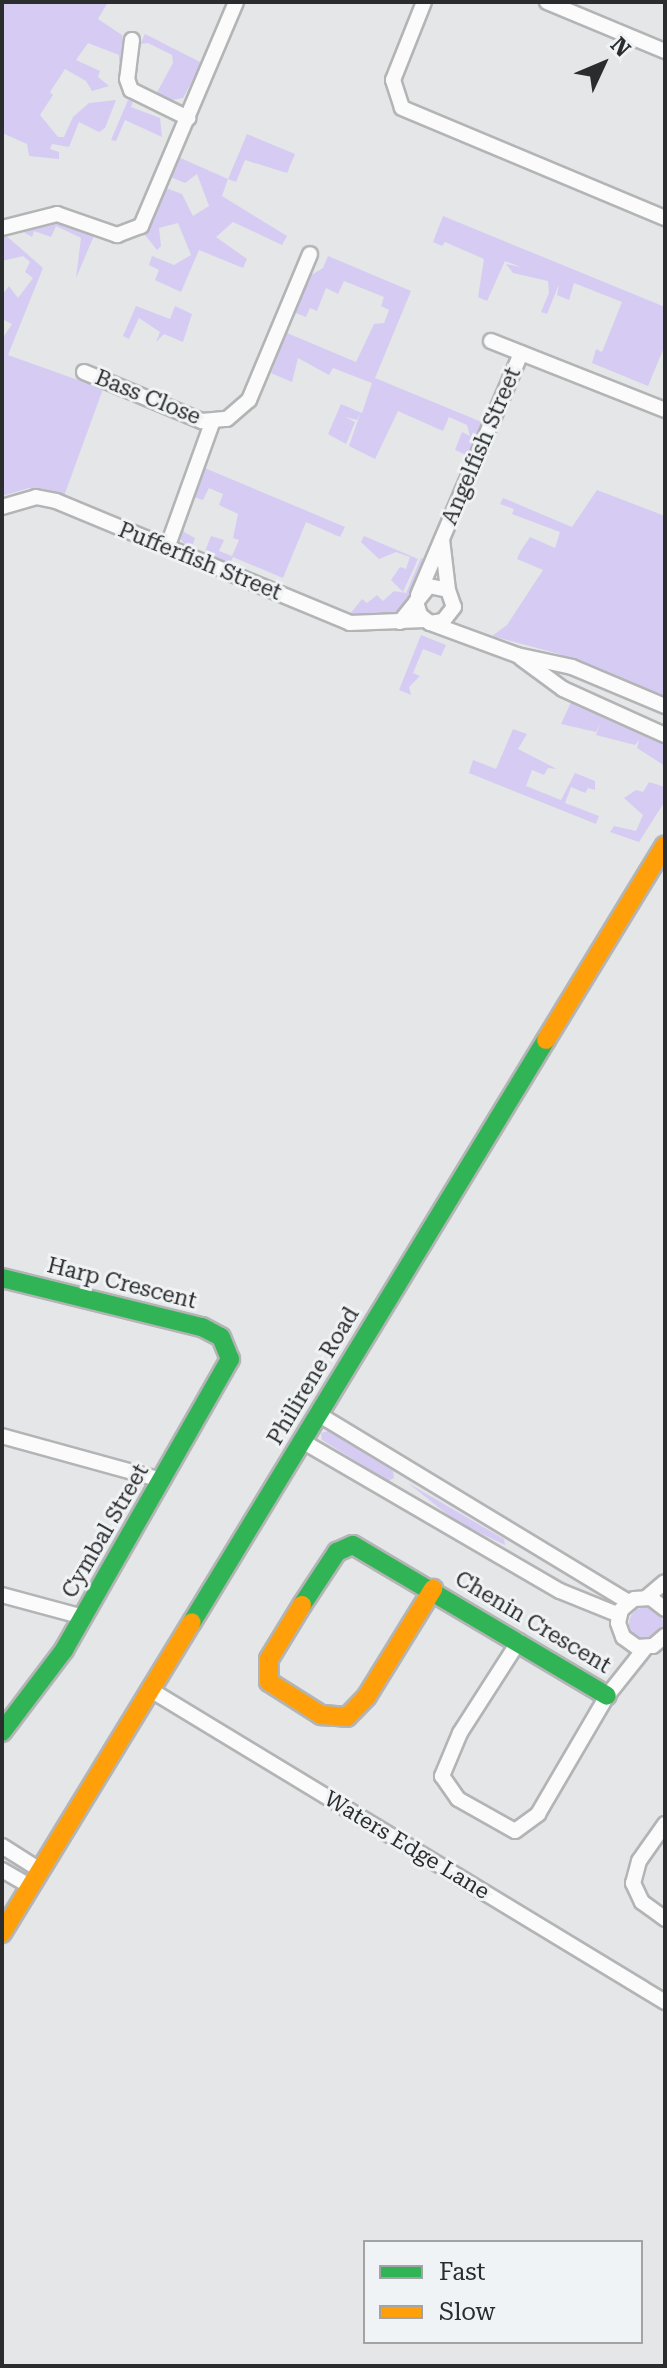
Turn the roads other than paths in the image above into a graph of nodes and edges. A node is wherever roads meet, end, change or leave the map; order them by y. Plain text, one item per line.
1 (236, 2) edge
2 (424, 2) edge
3 (547, 2) edge
4 (132, 40) dead end
5 (665, 51) edge
6 (188, 118) junction
7 (665, 218) edge
8 (2, 228) edge
9 (310, 254) dead end
10 (491, 341) dead end
11 (521, 353) junction
12 (84, 372) dead end
13 (665, 410) edge
14 (212, 423) junction
15 (2, 507) edge
16 (442, 538) junction
17 (167, 548) junction
18 (448, 590) junction
19 (417, 598) junction
20 (454, 607) junction
21 (428, 621) junction
22 (400, 622) junction
23 (471, 638) junction
24 (517, 655) junction
25 (665, 706) edge
26 (664, 733) edge
27 (665, 845) edge
28 (2, 1278) edge
29 (226, 1344) joint
30 (318, 1414) junction
31 (2, 1436) edge
32 (302, 1441) junction
33 (406, 1469) junction
34 (162, 1480) junction
35 (393, 1494) junction
36 (665, 1582) edge
37 (433, 1589) junction
38 (2, 1595) edge
39 (647, 1597) junction
40 (624, 1608) junction
41 (665, 1609) edge
42 (83, 1617) junction
43 (665, 1636) edge
44 (519, 1641) junction
45 (629, 1643) junction
46 (646, 1647) junction
47 (613, 1688) junction
48 (149, 1689) junction
49 (2, 1732) edge
50 (665, 1824) edge
51 (2, 1846) edge
52 (2, 1870) edge
53 (40, 1870) junction
54 (30, 1886) junction
55 (665, 1919) edge
56 (2, 1933) edge
57 (665, 2002) edge

1 - 6 street
2 - 7 street
3 - 5 street
4 - 6 street
6 - 8 street
9 - 14 street
10 - 11 street, Angelfish Street
11 - 13 street, Angelfish Street
11 - 16 street, Angelfish Street
12 - 14 street, Bass Close
14 - 17 street
15 - 17 street, Pufferfish Street
16 - 18 street, Angelfish Street
16 - 19 street, Angelfish Street
17 - 22 street, Pufferfish Street
18 - 19 street
18 - 20 street
19 - 21 street
19 - 22 street
20 - 21 street, Pufferfish Street
20 - 23 street
21 - 22 street, Pufferfish Street
21 - 23 street, Pufferfish Street
23 - 24 street, Pufferfish Street
24 - 25 street, Pufferfish Street
24 - 26 street, Pufferfish Street
27 - 30 street, Philirene Road
28 - 29 street, Harp Crescent
29 - 34 street, Cymbal Street
30 - 32 street, Philirene Road
30 - 33 street
31 - 34 street
32 - 35 street
32 - 48 street, Philirene Road
33 - 35 street
33 - 40 street
34 - 42 street, Cymbal Street
35 - 40 street
36 - 39 street
37 - 37 street, Chenin Crescent
37 - 44 street, Chenin Crescent
38 - 42 street
39 - 40 street
39 - 41 street
40 - 45 street
42 - 49 street, Cymbal Street
43 - 46 street
44 - 47 street, Chenin Crescent
44 - 47 street
45 - 46 street
45 - 47 street
46 - 47 street
48 - 53 street, Philirene Road
48 - 57 street, Waters Edge Lane
50 - 55 street
51 - 53 street
52 - 54 street
53 - 54 street, Philirene Road
54 - 56 street, Philirene Road

